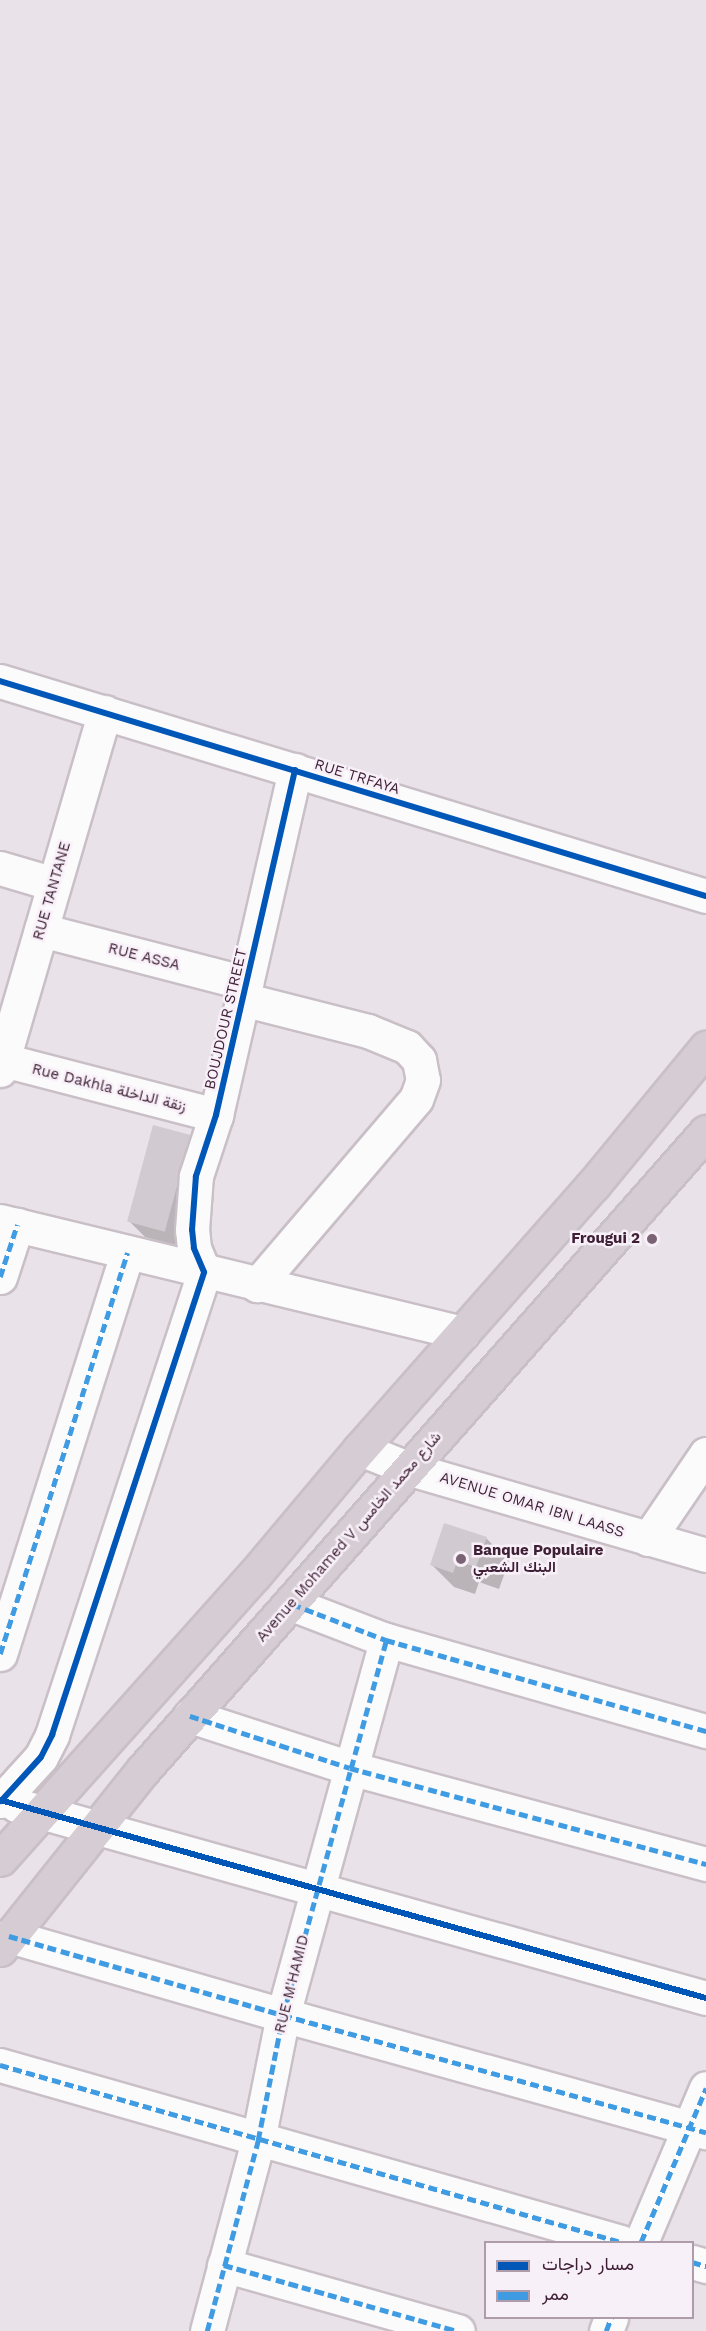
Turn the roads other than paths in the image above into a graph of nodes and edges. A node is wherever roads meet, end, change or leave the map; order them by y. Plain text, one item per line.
1 (0, 681) edge
2 (105, 712) junction
3 (296, 770) junction
4 (0, 868) edge
5 (54, 884) junction
6 (706, 896) edge
7 (41, 930) junction
8 (244, 991) junction
9 (706, 1048) edge
10 (1, 1065) edge
11 (216, 1115) junction
12 (706, 1132) edge
13 (8, 1223) edge
14 (127, 1253) junction
15 (204, 1272) junction
16 (0, 1277) edge
17 (257, 1285) junction
18 (463, 1333) junction
19 (360, 1449) junction
20 (706, 1454) edge
21 (410, 1469) junction
22 (648, 1539) junction
23 (706, 1555) edge
24 (291, 1604) junction
25 (386, 1640) junction
26 (0, 1654) edge
27 (190, 1716) junction
28 (706, 1731) edge
29 (350, 1768) junction
30 (0, 1800) edge
31 (41, 1811) junction
32 (97, 1828) junction
33 (0, 1859) edge
34 (706, 1864) edge
35 (316, 1890) junction
36 (5, 1943) edge
37 (706, 1998) edge
38 (283, 2015) junction
39 (0, 2065) edge
40 (706, 2088) edge
41 (698, 2130) edge
42 (258, 2140) junction
43 (617, 2241) edge
44 (642, 2241) edge
45 (224, 2265) junction
46 (207, 2331) edge
47 (458, 2331) edge

1 - 2 street, RUE TRFAYA
2 - 3 street, RUE TRFAYA
2 - 5 street, RUE TANTANE
3 - 6 street, RUE TRFAYA
3 - 8 street, BOUJDOUR STREET
4 - 5 street
5 - 7 street, RUE TANTANE
7 - 8 street, RUE ASSA
7 - 10 street, RUE TANTANE
8 - 11 street, BOUJDOUR STREET
8 - 17 street, RUE ASSA
9 - 18 main road
10 - 11 street, Rue Dakhla زنقة الداخلة
11 - 15 street, BOUJDOUR STREET
12 - 21 main road, Avenue Mohamed V شارع محمد الخامس
13 - 14 street
13 - 16 street
14 - 15 street
14 - 26 street
15 - 17 street
15 - 30 street
17 - 18 street
18 - 19 main road
19 - 21 street, AVENUE OMAR IBN LAASS
19 - 31 main road
20 - 22 street
21 - 22 street, AVENUE OMAR IBN LAASS
21 - 24 main road, Avenue Mohamed V شارع محمد الخامس
22 - 23 street, AVENUE OMAR IBN LAASS
24 - 25 street
24 - 27 main road, Avenue Mohamed V شارع محمد الخامس
25 - 28 street
25 - 29 street, RUE M'HAMID
27 - 29 street
27 - 32 main road, Avenue Mohamed V شارع محمد الخامس
29 - 34 street
29 - 35 street, RUE M'HAMID
30 - 31 street
31 - 32 street
31 - 33 main road
32 - 35 street
32 - 36 main road, Avenue Mohamed V شارع محمد الخامس
35 - 37 street
35 - 38 street, RUE M'HAMID
36 - 38 street
38 - 41 street
38 - 42 street, RUE M'HAMID
39 - 42 street
40 - 41 street
41 - 44 street
42 - 43 street
42 - 45 street, RUE M'HAMID
45 - 46 street, RUE M'HAMID
45 - 47 street

